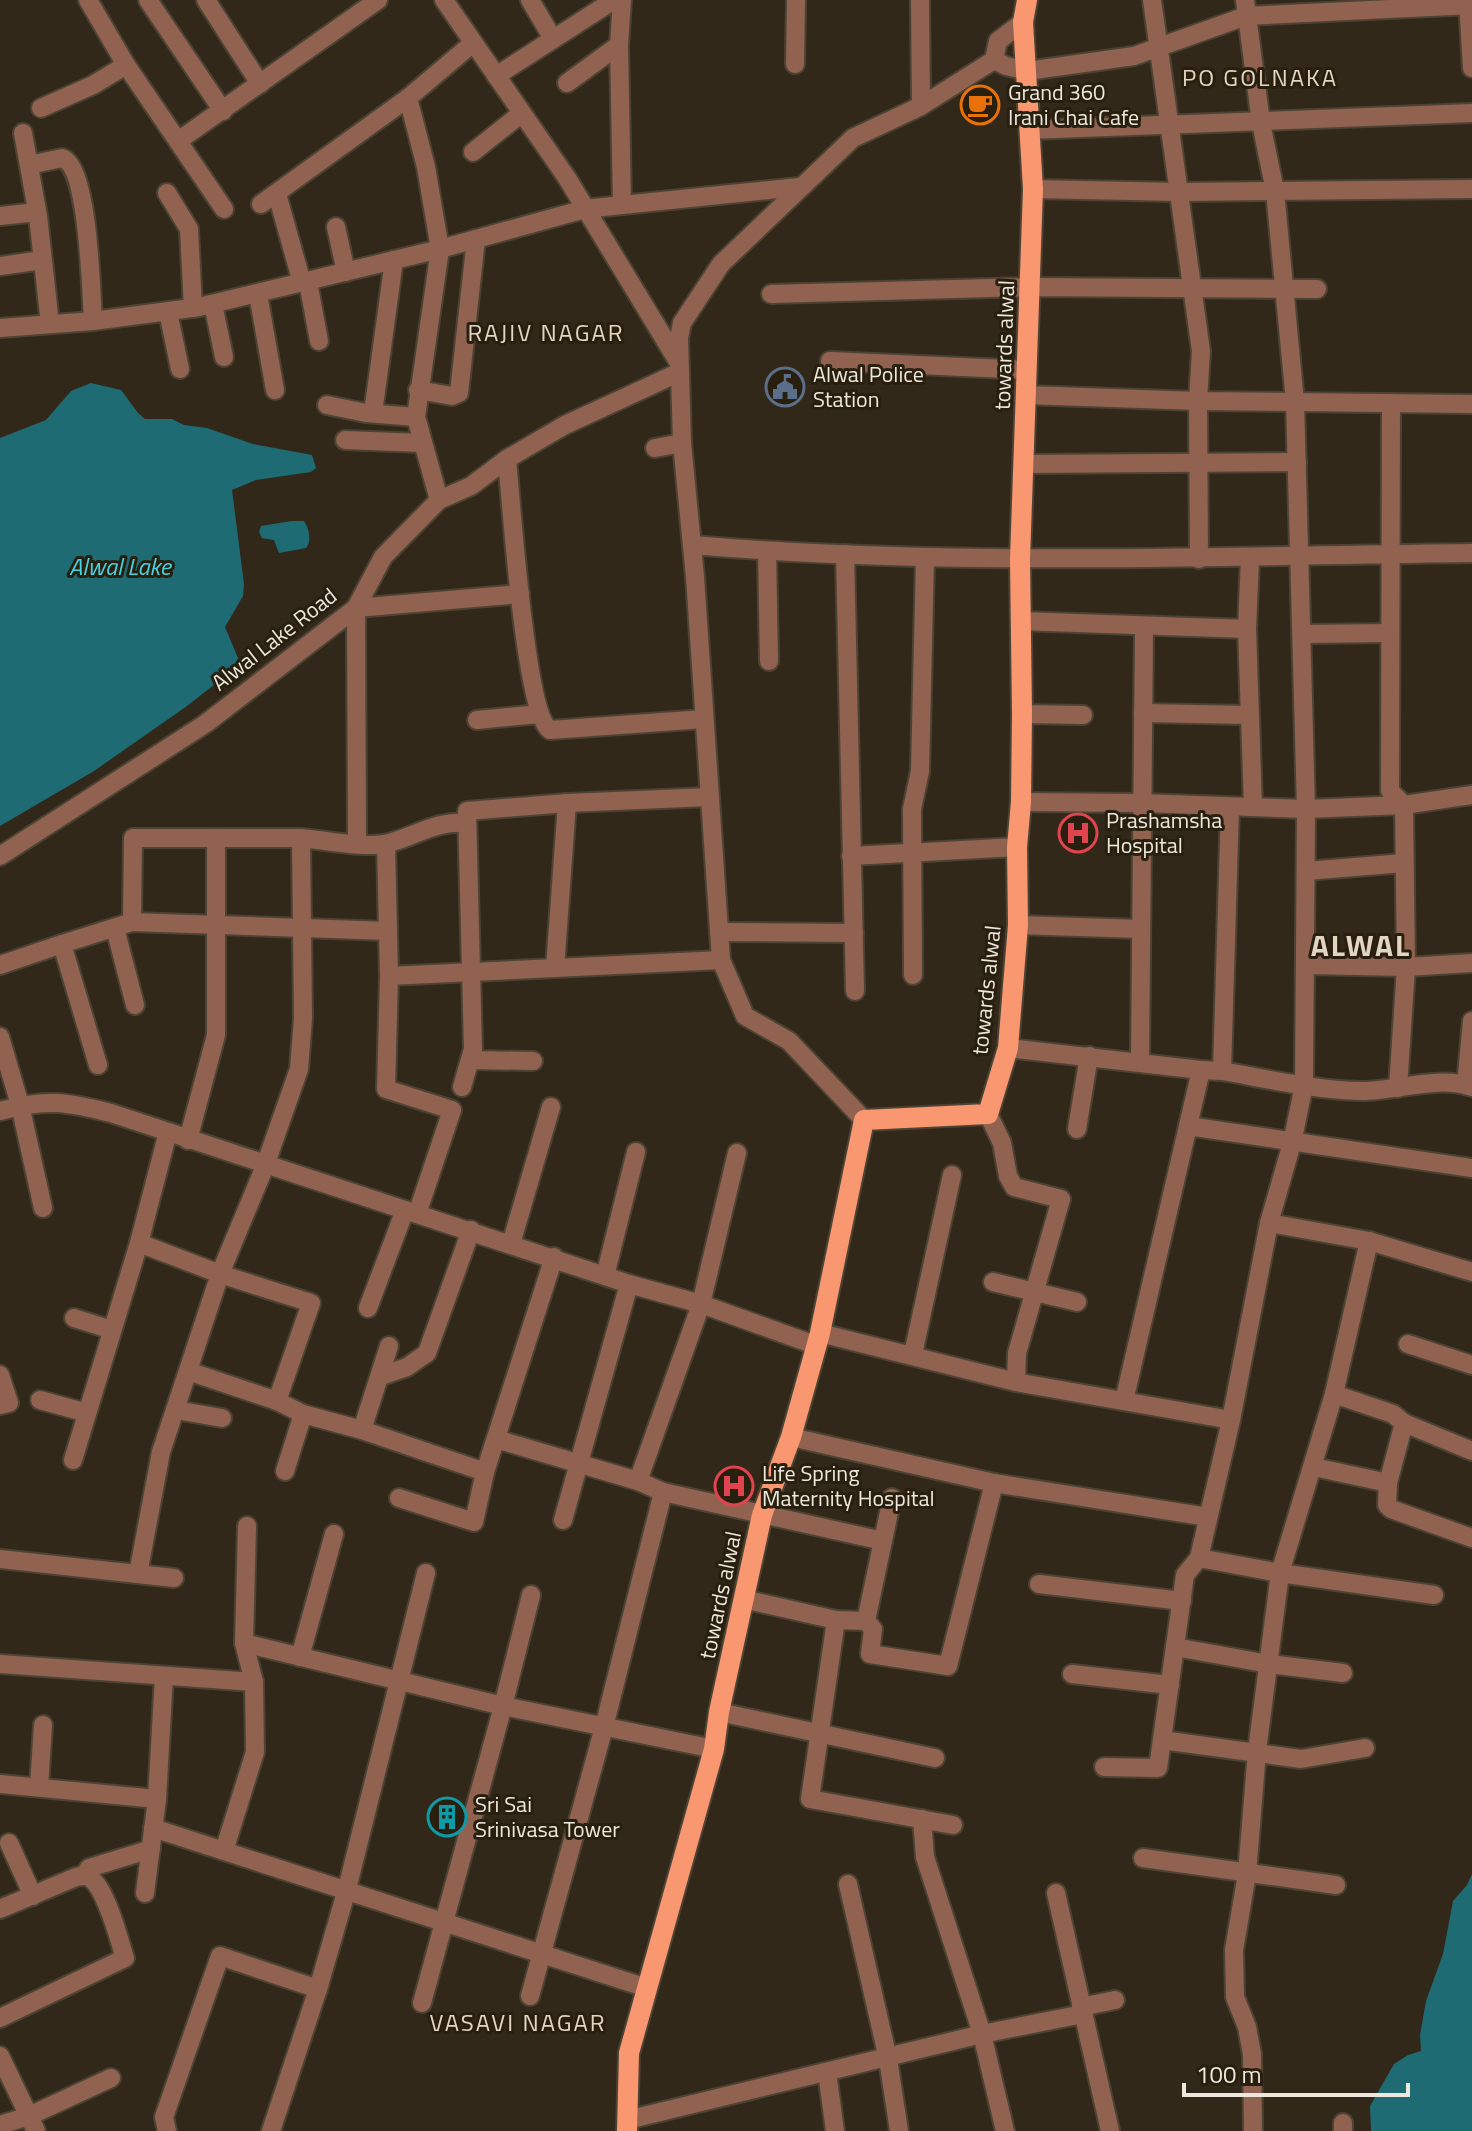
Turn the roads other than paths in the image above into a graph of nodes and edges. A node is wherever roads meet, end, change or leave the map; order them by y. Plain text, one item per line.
1 (88, 0) edge
2 (148, 0) edge
3 (378, 0) edge
4 (444, 0) edge
5 (530, 0) edge
6 (614, 0) edge
7 (622, 0) edge
8 (796, 0) edge
9 (920, 0) edge
10 (1027, 0) edge
11 (1152, 0) edge
12 (208, 1) edge
13 (1470, 3) edge
14 (1245, 8) edge
15 (1023, 22) junction
16 (553, 39) junction
17 (473, 43) junction
18 (619, 45) junction
19 (1158, 47) junction
20 (994, 60) junction
21 (795, 64) dead end
22 (126, 65) junction
23 (1472, 68) edge
24 (1027, 71) junction
25 (496, 76) junction
26 (567, 83) dead end
27 (260, 84) junction
28 (408, 98) junction
29 (921, 106) junction
30 (41, 108) dead end
31 (223, 111) junction
32 (522, 113) junction
33 (1472, 113) edge
34 (1261, 123) junction
35 (1169, 127) junction
36 (1029, 130) junction
37 (23, 133) dead end
38 (178, 141) junction
39 (473, 152) dead end
40 (29, 165) junction
41 (799, 187) junction
42 (1033, 189) junction
43 (1472, 189) edge
44 (1275, 191) junction
45 (1179, 192) junction
46 (167, 193) dead end
47 (622, 205) junction
48 (224, 209) dead end
49 (585, 209) junction
50 (37, 212) junction
51 (0, 216) edge
52 (336, 227) dead end
53 (476, 239) junction
54 (440, 249) junction
55 (42, 260) junction
56 (394, 260) junction
57 (0, 266) edge
58 (346, 272) junction
59 (305, 282) junction
60 (1030, 287) junction
61 (1286, 289) junction
62 (1317, 289) dead end
63 (1192, 290) junction
64 (258, 294) junction
65 (771, 294) dead end
66 (213, 304) junction
67 (193, 308) junction
68 (168, 312) junction
69 (93, 321) junction
70 (50, 324) junction
71 (0, 328) edge
72 (319, 341) dead end
73 (224, 357) dead end
74 (830, 361) dead end
75 (680, 368) junction
76 (180, 369) dead end
77 (1027, 370) junction
78 (275, 390) dead end
79 (418, 390) junction
80 (1026, 395) junction
81 (1198, 401) junction
82 (1295, 402) junction
83 (1391, 403) junction
84 (1472, 404) edge
85 (327, 405) dead end
86 (373, 413) junction
87 (416, 417) junction
88 (345, 440) dead end
89 (422, 443) junction
90 (682, 443) junction
91 (655, 448) dead end
92 (507, 459) junction
93 (1297, 462) junction
94 (1198, 463) junction
95 (1023, 464) junction
96 (439, 500) junction
97 (692, 545) junction
98 (767, 551) junction
99 (1472, 553) edge
100 (845, 554) junction
101 (1390, 554) junction
102 (1301, 557) junction
103 (925, 558) junction
104 (1250, 558) junction
105 (1020, 559) junction
106 (1199, 559) junction
107 (520, 594) junction
108 (356, 608) junction
109 (1020, 621) junction
110 (1144, 626) junction
111 (1247, 629) junction
112 (1390, 633) junction
113 (1302, 634) junction
114 (769, 661) dead end
115 (1143, 713) junction
116 (539, 714) junction
117 (1022, 714) junction
118 (1083, 715) dead end
119 (1249, 715) junction
120 (704, 719) junction
121 (477, 720) dead end
122 (1472, 795) edge
123 (710, 797) junction
124 (1021, 802) junction
125 (567, 803) junction
126 (1142, 803) junction
127 (1404, 805) junction
128 (1253, 806) junction
129 (1230, 807) junction
130 (1306, 809) junction
131 (467, 823) junction
132 (216, 838) junction
133 (301, 838) junction
134 (357, 843) junction
135 (386, 844) junction
136 (1017, 847) junction
137 (912, 853) junction
138 (0, 856) edge
139 (851, 856) junction
140 (1404, 863) junction
141 (1306, 871) junction
142 (124, 925) junction
143 (1018, 925) junction
144 (216, 927) junction
145 (1141, 929) junction
146 (301, 930) junction
147 (388, 931) junction
148 (719, 932) junction
149 (854, 933) junction
150 (62, 944) junction
151 (721, 960) junction
152 (1472, 963) edge
153 (0, 965) edge
154 (1306, 965) junction
155 (1406, 967) junction
156 (555, 968) junction
157 (473, 972) junction
158 (913, 975) dead end
159 (389, 976) junction
160 (855, 991) dead end
161 (135, 1005) dead end
162 (1472, 1021) edge
163 (0, 1037) edge
164 (1008, 1048) junction
165 (1089, 1056) junction
166 (470, 1060) junction
167 (533, 1061) dead end
168 (1140, 1062) junction
169 (98, 1065) dead end
170 (1201, 1070) junction
171 (1222, 1071) junction
172 (1304, 1085) junction
173 (1469, 1086) edge
174 (462, 1087) dead end
175 (1398, 1088) junction
176 (20, 1105) junction
177 (551, 1107) dead end
178 (0, 1111) edge
179 (988, 1114) junction
180 (864, 1120) junction
181 (1188, 1126) junction
182 (1077, 1129) dead end
183 (168, 1132) junction
184 (188, 1140) junction
185 (1292, 1143) junction
186 (636, 1152) dead end
187 (737, 1153) dead end
188 (265, 1166) junction
189 (1472, 1168) edge
190 (952, 1175) dead end
191 (43, 1208) dead end
192 (411, 1212) junction
193 (1269, 1223) junction
194 (471, 1230) junction
195 (1369, 1241) junction
196 (139, 1243) junction
197 (511, 1244) junction
198 (554, 1257) junction
199 (1472, 1272) edge
200 (220, 1274) junction
201 (605, 1276) junction
202 (993, 1282) dead end
203 (629, 1284) junction
204 (1034, 1293) junction
205 (1077, 1302) dead end
206 (701, 1304) junction
207 (368, 1308) dead end
208 (74, 1318) dead end
209 (112, 1330) junction
210 (817, 1339) junction
211 (1408, 1344) dead end
212 (389, 1346) dead end
213 (913, 1354) junction
214 (1472, 1365) edge
215 (188, 1371) junction
216 (0, 1375) edge
217 (381, 1376) junction
218 (1016, 1382) junction
219 (1334, 1394) junction
220 (40, 1400) dead end
221 (277, 1401) junction
222 (1124, 1401) junction
223 (0, 1405) edge
224 (176, 1410) junction
225 (87, 1413) junction
226 (303, 1414) junction
227 (222, 1418) dead end
228 (1231, 1420) junction
229 (1404, 1423) junction
230 (362, 1430) junction
231 (791, 1437) junction
232 (496, 1439) junction
233 (1472, 1451) edge
234 (73, 1460) dead end
235 (577, 1463) junction
236 (1314, 1467) junction
237 (285, 1471) dead end
238 (485, 1472) junction
239 (638, 1481) junction
240 (994, 1483) junction
241 (1388, 1483) junction
242 (663, 1492) junction
243 (399, 1498) dead end
244 (892, 1498) dead end
245 (762, 1515) junction
246 (1208, 1517) junction
247 (563, 1520) dead end
248 (247, 1526) dead end
249 (334, 1534) dead end
250 (1472, 1538) edge
251 (883, 1541) junction
252 (1199, 1558) junction
253 (0, 1559) edge
254 (426, 1573) dead end
255 (1280, 1573) junction
256 (138, 1574) junction
257 (174, 1578) dead end
258 (1039, 1584) dead end
259 (531, 1595) dead end
260 (1434, 1595) dead end
261 (743, 1599) junction
262 (1182, 1601) junction
263 (836, 1620) junction
264 (866, 1621) junction
265 (244, 1643) junction
266 (1175, 1647) junction
267 (300, 1657) junction
268 (0, 1664) edge
269 (1269, 1664) junction
270 (1343, 1673) dead end
271 (1072, 1674) dead end
272 (164, 1676) junction
273 (254, 1682) junction
274 (399, 1682) junction
275 (1170, 1685) junction
276 (503, 1706) junction
277 (719, 1712) junction
278 (43, 1725) dead end
279 (604, 1727) junction
280 (819, 1734) junction
281 (1162, 1740) junction
282 (1365, 1748) dead end
283 (714, 1749) junction
284 (1257, 1751) junction
285 (935, 1758) dead end
286 (1104, 1767) dead end
287 (0, 1784) edge
288 (39, 1787) junction
289 (157, 1799) junction
290 (922, 1819) junction
291 (953, 1825) dead end
292 (153, 1828) junction
293 (9, 1843) dead end
294 (151, 1849) junction
295 (224, 1851) junction
296 (1143, 1858) dead end
297 (1247, 1874) junction
298 (84, 1876) junction
299 (848, 1884) dead end
300 (1336, 1885) dead end
301 (347, 1889) junction
302 (145, 1893) dead end
303 (1056, 1893) dead end
304 (33, 1896) junction
305 (0, 1909) edge
306 (443, 1922) junction
307 (543, 1954) junction
308 (647, 1988) junction
309 (318, 1989) junction
310 (530, 1996) dead end
311 (1115, 2000) dead end
312 (422, 2003) dead end
313 (1082, 2010) junction
314 (0, 2018) edge
315 (982, 2034) junction
316 (0, 2056) edge
317 (888, 2059) junction
318 (827, 2072) junction
319 (111, 2078) dead end
320 (32, 2123) edge
321 (0, 2125) edge
322 (625, 2126) edge
323 (167, 2131) edge
324 (271, 2131) edge
325 (835, 2131) edge
326 (899, 2131) edge
327 (1005, 2131) edge
328 (1110, 2131) edge
329 (1253, 2131) edge

1 - 22 street
2 - 31 street
3 - 27 street
4 - 17 street
5 - 16 street
6 - 16 street
7 - 18 street
8 - 21 street
9 - 29 street
10 - 15 main road, towards alwal
11 - 19 street
12 - 27 street
13 - 14 street
13 - 23 street
14 - 19 street
14 - 34 street
15 - 20 street
15 - 24 main road, towards alwal
16 - 25 street
17 - 25 street
17 - 28 street
18 - 26 street
18 - 47 street
19 - 24 street
19 - 35 street
20 - 24 street
20 - 29 street
22 - 30 street
22 - 38 street
24 - 36 main road, towards alwal
25 - 32 street
27 - 31 street
28 - 54 street
28 - 59 street
29 - 41 street
31 - 38 street
32 - 39 street
32 - 49 street
33 - 34 street
34 - 35 street
34 - 44 street
35 - 36 street
35 - 45 street
36 - 42 main road, towards alwal
37 - 40 street
38 - 48 street
40 - 50 street
40 - 69 street
41 - 47 street
41 - 75 street
42 - 45 street
42 - 60 main road, towards alwal
43 - 44 street
44 - 45 street
44 - 61 street
45 - 63 street
46 - 67 street
47 - 49 street
49 - 53 street
49 - 75 street
50 - 51 street
50 - 55 street
52 - 58 street
53 - 54 street
53 - 79 street
54 - 56 street
54 - 79 street
55 - 57 street
55 - 70 street
56 - 58 street
56 - 86 street
58 - 59 street
59 - 64 street
59 - 72 street
60 - 63 street
60 - 65 street
60 - 77 main road, towards alwal
61 - 62 street
61 - 63 street
61 - 82 street
63 - 81 street
64 - 66 street
64 - 78 street
66 - 67 street
66 - 73 street
67 - 68 street
68 - 69 street
68 - 76 street
69 - 70 street
70 - 71 street
74 - 77 street
75 - 90 street
75 - 92 street, Alwal Lake Road
77 - 80 main road, towards alwal
79 - 87 street
80 - 81 street
80 - 95 main road, towards alwal
81 - 82 street
81 - 94 street
82 - 83 street
82 - 93 street
83 - 84 street
83 - 101 street
85 - 86 street
86 - 87 street
87 - 89 street
88 - 89 street
89 - 96 street
90 - 91 street
90 - 97 street
92 - 96 street, Alwal Lake Road
92 - 107 street
93 - 94 street
93 - 102 street
94 - 95 street
94 - 106 street
95 - 105 main road, towards alwal
96 - 108 street, Alwal Lake Road
97 - 98 street
97 - 120 street
98 - 100 street
98 - 114 street
99 - 101 street
100 - 103 street
100 - 139 street
101 - 102 street
101 - 112 street
102 - 104 street
102 - 113 street
103 - 105 street
103 - 137 street
104 - 106 street
104 - 111 street
105 - 106 street
105 - 109 main road, towards alwal
107 - 108 street
107 - 116 street
108 - 134 street
108 - 138 street, Alwal Lake Road
109 - 110 street
109 - 117 main road, towards alwal
110 - 111 street
110 - 115 street
111 - 119 street
112 - 113 street
112 - 127 street
113 - 130 street
115 - 119 street
115 - 126 street
116 - 120 street
116 - 121 street
117 - 118 street
117 - 124 main road, towards alwal
119 - 128 street
120 - 123 street
122 - 127 street
123 - 125 street
123 - 148 street
124 - 126 street
124 - 136 main road, towards alwal
125 - 131 street
125 - 156 street
126 - 129 street
126 - 145 street
127 - 130 street
127 - 140 street
128 - 129 street
128 - 130 street
129 - 171 street
130 - 141 street
131 - 135 street
131 - 157 street
132 - 133 street
132 - 142 street
132 - 144 street
133 - 134 street
133 - 146 street
134 - 135 street
135 - 147 street
136 - 137 street
136 - 143 main road, towards alwal
137 - 139 street
137 - 158 street
139 - 149 street
140 - 141 street
140 - 155 street
141 - 154 street
142 - 144 street
142 - 150 street
142 - 161 street
143 - 145 street
143 - 164 main road, towards alwal
144 - 146 street
144 - 184 street
145 - 168 street
146 - 147 street
146 - 188 street
147 - 159 street
148 - 149 street
148 - 151 street
149 - 160 street
150 - 153 street
150 - 169 street
151 - 156 street
151 - 180 street
152 - 155 street
154 - 155 street
154 - 172 street
155 - 175 street
156 - 157 street
157 - 159 street
157 - 166 street
159 - 192 street
162 - 173 street
163 - 176 street
164 - 165 street
164 - 179 main road, towards alwal
165 - 168 street
165 - 182 street
166 - 167 street
166 - 174 street
168 - 170 street
170 - 171 street
170 - 181 street
171 - 172 street
172 - 175 street
172 - 185 street
173 - 175 street
176 - 178 street
176 - 183 street
176 - 191 street
177 - 197 street
179 - 180 main road
179 - 204 street
180 - 210 main road, towards alwal
181 - 185 street
181 - 222 street
183 - 184 street
183 - 196 street
184 - 188 street
185 - 189 street
185 - 193 street
186 - 201 street
187 - 206 street
188 - 192 street
188 - 200 street
190 - 213 street
192 - 194 street
192 - 207 street
193 - 195 street
193 - 228 street
194 - 197 street
194 - 217 street
195 - 199 street
195 - 219 street
196 - 200 street
196 - 209 street
197 - 198 street
198 - 201 street
198 - 232 street
200 - 215 street
200 - 221 street
201 - 203 street
202 - 204 street
203 - 206 street
203 - 235 street
204 - 205 street
204 - 218 street
206 - 210 street
206 - 239 street
208 - 209 street
209 - 225 street
210 - 213 street
210 - 231 main road, towards alwal
211 - 214 street
212 - 217 street
213 - 218 street
215 - 221 street
215 - 224 street
216 - 223 street
217 - 230 street
218 - 222 street
219 - 229 street
219 - 236 street
220 - 225 street
221 - 226 street
222 - 228 street
224 - 227 street
224 - 256 street
225 - 234 street
226 - 230 street
226 - 237 street
228 - 246 street
229 - 233 street
229 - 241 street
230 - 238 street
231 - 240 street
231 - 245 main road, towards alwal
232 - 235 street
232 - 238 street
235 - 239 street
235 - 247 street
236 - 241 street
236 - 255 street
238 - 243 street
239 - 242 street
240 - 246 street
240 - 264 street
241 - 250 street
242 - 245 street
242 - 279 street
244 - 251 street
245 - 251 street
245 - 261 main road, towards alwal
246 - 252 street
248 - 265 street
249 - 267 street
251 - 264 street
252 - 255 street
252 - 262 street
253 - 256 street
254 - 274 street
255 - 260 street
255 - 269 street
256 - 257 street
258 - 262 street
259 - 276 street
261 - 263 street
261 - 277 main road, towards alwal
262 - 266 street
263 - 264 street
263 - 280 street
265 - 267 street
265 - 273 street
266 - 269 street
266 - 275 street
267 - 274 street
268 - 272 street
269 - 270 street
269 - 284 street
271 - 275 street
272 - 273 street
272 - 289 street
273 - 295 street
274 - 276 street
274 - 301 street
275 - 281 street
276 - 279 street
276 - 306 street
277 - 280 street
277 - 283 main road, towards alwal
278 - 288 street
279 - 283 street
279 - 307 street
280 - 285 street
280 - 290 street
281 - 284 street
281 - 286 street
282 - 284 street
283 - 308 main road, towards alwal
284 - 297 street
287 - 288 street
288 - 289 street
289 - 292 street
290 - 291 street
290 - 315 street
292 - 294 street
292 - 295 street
293 - 304 street
294 - 298 street
294 - 302 street
295 - 301 street
296 - 297 street
297 - 300 street
297 - 329 street
298 - 304 street
298 - 314 street
299 - 317 street
301 - 306 street
301 - 309 street
303 - 313 street
304 - 305 street
306 - 307 street
306 - 312 street
307 - 308 street
307 - 310 street
308 - 322 main road, towards alwal
309 - 323 street
309 - 324 street
311 - 313 street
313 - 315 street
313 - 328 street
315 - 317 street
315 - 327 street
316 - 320 street
317 - 318 street
317 - 326 street
318 - 322 street
318 - 325 street
319 - 320 street
320 - 321 street

